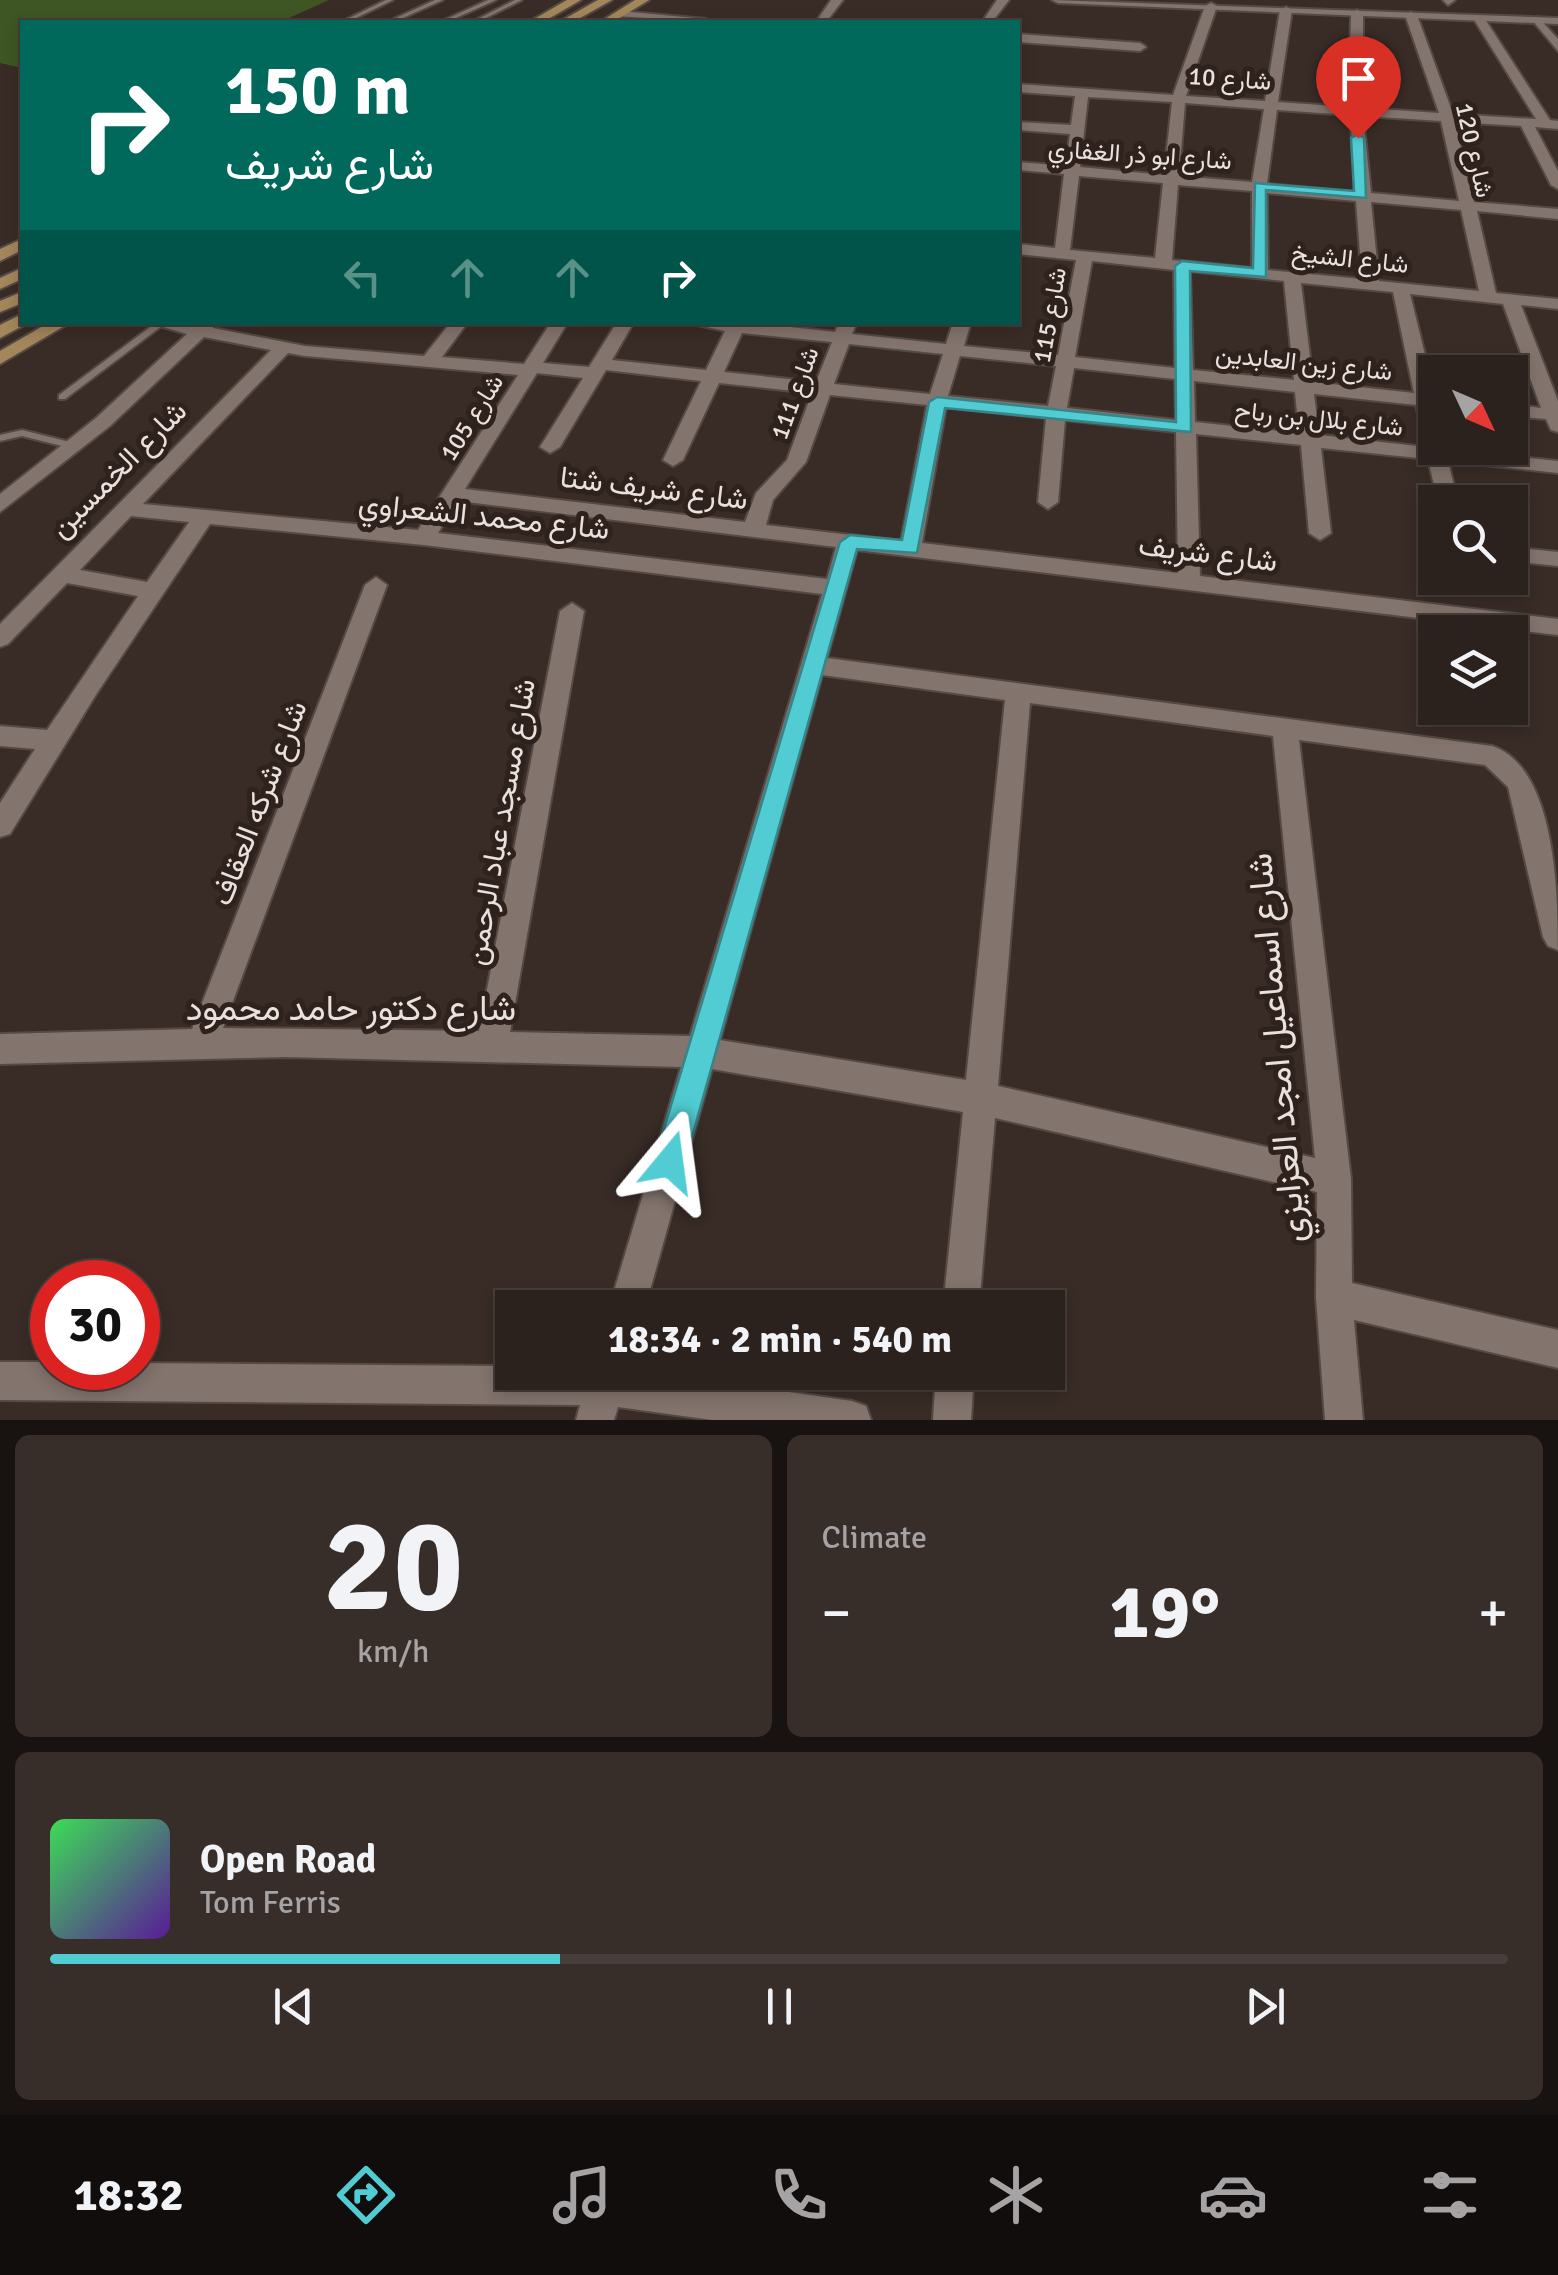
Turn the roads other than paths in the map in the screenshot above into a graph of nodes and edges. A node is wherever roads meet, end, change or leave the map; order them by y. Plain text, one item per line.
1 (390, 0) edge
2 (440, 0) edge
3 (493, 0) edge
4 (519, 0) edge
5 (574, 0) edge
6 (606, 0) edge
7 (626, 0) edge
8 (644, 0) edge
9 (1058, 0) edge
10 (1428, 0) edge
11 (1448, 1) edge
12 (1209, 3) edge
13 (1558, 8) edge
14 (1286, 10) junction
15 (1358, 12) junction
16 (619, 14) junction
17 (1412, 15) junction
18 (1479, 18) junction
19 (348, 20) edge
20 (395, 20) edge
21 (448, 20) edge
22 (479, 20) edge
23 (539, 20) edge
24 (569, 20) edge
25 (590, 20) edge
26 (609, 20) edge
27 (684, 20) edge
28 (1538, 20) junction
29 (1558, 21) edge
30 (1020, 38) edge
31 (1140, 47) dead end
32 (1558, 48) edge
33 (1020, 88) edge
34 (1082, 92) junction
35 (1179, 97) junction
36 (1270, 103) junction
37 (1356, 110) junction
38 (1447, 117) junction
39 (1526, 122) junction
40 (1552, 125) edge
41 (1020, 126) edge
42 (1078, 130) junction
43 (1020, 166) edge
44 (1072, 172) junction
45 (1168, 179) junction
46 (1558, 185) edge
47 (1259, 186) junction
48 (1361, 196) junction
49 (1464, 205) junction
50 (1558, 214) edge
51 (1020, 249) edge
52 (1062, 253) junction
53 (1085, 256) junction
54 (1173, 265) junction
55 (1260, 274) junction
56 (1292, 277) junction
57 (1370, 285) junction
58 (1400, 288) junction
59 (1489, 297) junction
60 (1510, 300) junction
61 (1558, 304) edge
62 (58, 325) edge
63 (156, 325) edge
64 (458, 325) edge
65 (558, 325) edge
66 (624, 325) edge
67 (736, 325) edge
68 (961, 325) edge
69 (204, 327) edge
70 (844, 331) edge
71 (284, 347) junction
72 (953, 352) junction
73 (1418, 356) edge
74 (0, 358) edge
75 (429, 362) junction
76 (1066, 363) junction
77 (530, 369) junction
78 (594, 369) junction
79 (1184, 374) junction
80 (709, 376) junction
81 (1303, 387) junction
82 (820, 388) junction
83 (62, 397) dead end
84 (1418, 400) edge
85 (937, 402) junction
86 (1056, 414) junction
87 (1528, 414) edge
88 (1556, 419) edge
89 (1185, 428) junction
90 (0, 438) edge
91 (1308, 442) junction
92 (74, 446) junction
93 (550, 447) dead end
94 (1418, 449) edge
95 (673, 460) dead end
96 (1528, 463) edge
97 (1558, 467) edge
98 (452, 494) junction
99 (1048, 502) dead end
100 (0, 506) edge
101 (125, 509) junction
102 (204, 518) junction
103 (754, 529) junction
104 (1320, 533) dead end
105 (424, 538) junction
106 (850, 542) junction
107 (910, 548) junction
108 (1528, 556) edge
109 (1558, 560) edge
110 (60, 574) junction
111 (1189, 580) junction
112 (376, 585) dead end
113 (836, 588) junction
114 (152, 591) junction
115 (572, 611) dead end
116 (1558, 628) edge
117 (0, 638) edge
118 (813, 664) junction
119 (1018, 695) junction
120 (1286, 730) junction
121 (0, 736) edge
122 (53, 740) junction
123 (0, 826) edge
124 (1558, 937) edge
125 (202, 1043) junction
126 (492, 1045) junction
127 (0, 1049) edge
128 (701, 1052) junction
129 (978, 1098) junction
130 (1334, 1179) junction
131 (633, 1290) edge
132 (962, 1290) edge
133 (1334, 1296) junction
134 (1558, 1349) edge
135 (0, 1381) edge
136 (954, 1390) edge
137 (603, 1393) edge
138 (852, 1420) edge
139 (952, 1420) edge
140 (1344, 1420) edge

1 - 19 lane
2 - 20 lane
3 - 21 lane
4 - 22 lane
5 - 23 main road
6 - 24 main road
7 - 25 main road
8 - 16 main road
9 - 12 street
10 - 11 street
11 - 13 street
12 - 14 street
12 - 35 street
14 - 15 street
14 - 36 street
15 - 17 street
15 - 37 street
16 - 26 main road
16 - 27 street
17 - 18 street
17 - 38 street, شارع 120
18 - 28 street
18 - 40 street
28 - 29 street
28 - 32 street
30 - 31 street
33 - 34 street, شارع 10
34 - 35 street, شارع 10
34 - 42 street
35 - 36 street, شارع 10
35 - 45 street
36 - 37 street, شارع 10
36 - 47 street
37 - 38 street, شارع 10
37 - 48 street
38 - 39 street, شارع 10
38 - 49 street, شارع 120
39 - 40 street, شارع 10
39 - 46 street
41 - 42 street
42 - 44 street
43 - 44 street, شارع ابو ذر الغفاري
44 - 45 street, شارع ابو ذر الغفاري
44 - 52 street
45 - 47 street, شارع ابو ذر الغفاري
45 - 54 street
47 - 48 street, شارع ابو ذر الغفاري
47 - 55 street
48 - 49 street, شارع ابو ذر الغفاري
48 - 57 street
49 - 50 street, شارع ابو ذر الغفاري
49 - 59 street, شارع 120
51 - 52 street, شارع الشيخ
52 - 53 street, شارع الشيخ
53 - 54 street, شارع الشيخ
53 - 76 street, شارع 115
54 - 55 street, شارع الشيخ
54 - 79 street
55 - 56 street, شارع الشيخ
56 - 57 street, شارع الشيخ
56 - 81 street
57 - 58 street, شارع الشيخ
58 - 59 street, شارع الشيخ
58 - 73 street
59 - 60 street, شارع الشيخ
60 - 61 street, شارع الشيخ
60 - 88 street
62 - 74 main road
63 - 83 lane
64 - 75 street
65 - 77 street, شارع 105
66 - 78 street
67 - 70 street, شارع زين العابدين
67 - 80 street
68 - 72 street
69 - 71 street, شارع بلال بن رباح
69 - 92 street
70 - 72 street, شارع زين العابدين
70 - 82 street, شارع 111
71 - 75 street, شارع بلال بن رباح
71 - 101 street, شارع الخمسين
72 - 76 street, شارع زين العابدين
72 - 85 street
75 - 77 street, شارع بلال بن رباح
76 - 79 street, شارع زين العابدين
76 - 86 street, شارع 115
77 - 78 street, شارع بلال بن رباح
77 - 98 street, شارع 105
78 - 80 street, شارع بلال بن رباح
78 - 93 street
79 - 81 street, شارع زين العابدين
79 - 89 street
80 - 82 street, شارع بلال بن رباح
80 - 95 street
81 - 84 street, شارع زين العابدين
81 - 91 street
82 - 85 street, شارع بلال بن رباح
82 - 103 street, شارع 111
85 - 86 street, شارع بلال بن رباح
85 - 107 street
86 - 89 street, شارع بلال بن رباح
86 - 99 street, شارع 115
87 - 88 street
89 - 91 street, شارع بلال بن رباح
89 - 111 street
90 - 92 lane
91 - 94 street, شارع بلال بن رباح
91 - 104 street
92 - 100 street
96 - 97 street, شارع بلال بن رباح
98 - 103 street, شارع شريف شتا
98 - 105 street, شارع 105
101 - 102 street, شارع محمد الشعراوي
101 - 110 street, شارع الخمسين
102 - 105 street, شارع محمد الشعراوي
102 - 114 street
103 - 106 street, شارع شريف شتا
105 - 113 street, شارع محمد الشعراوي
106 - 107 street, شارع شريف
106 - 113 street
107 - 111 street, شارع شريف
108 - 109 street
110 - 114 street
110 - 117 street, شارع الخمسين
111 - 116 street, شارع شريف
112 - 125 street, شارع شركه العقاف
113 - 118 street
114 - 122 street
115 - 126 street, شارع مسجد عباد الرحمن
118 - 119 street
118 - 128 street
119 - 120 street
119 - 129 street
120 - 124 street
120 - 130 street, شارع اسماعيل امجد العزايزي
121 - 122 street
122 - 123 street
125 - 126 street, شارع دكتور حامد محمود
125 - 127 street, شارع دكتور حامد محمود
126 - 128 street, شارع دكتور حامد محمود
128 - 129 street, شارع دكتور حامد محمود
128 - 131 street
129 - 130 street, شارع دكتور حامد محمود
129 - 132 street
130 - 133 street, شارع اسماعيل امجد العزايزي
133 - 134 street
133 - 140 street, شارع اسماعيل امجد العزايزي
135 - 137 street
136 - 139 street
137 - 138 street

